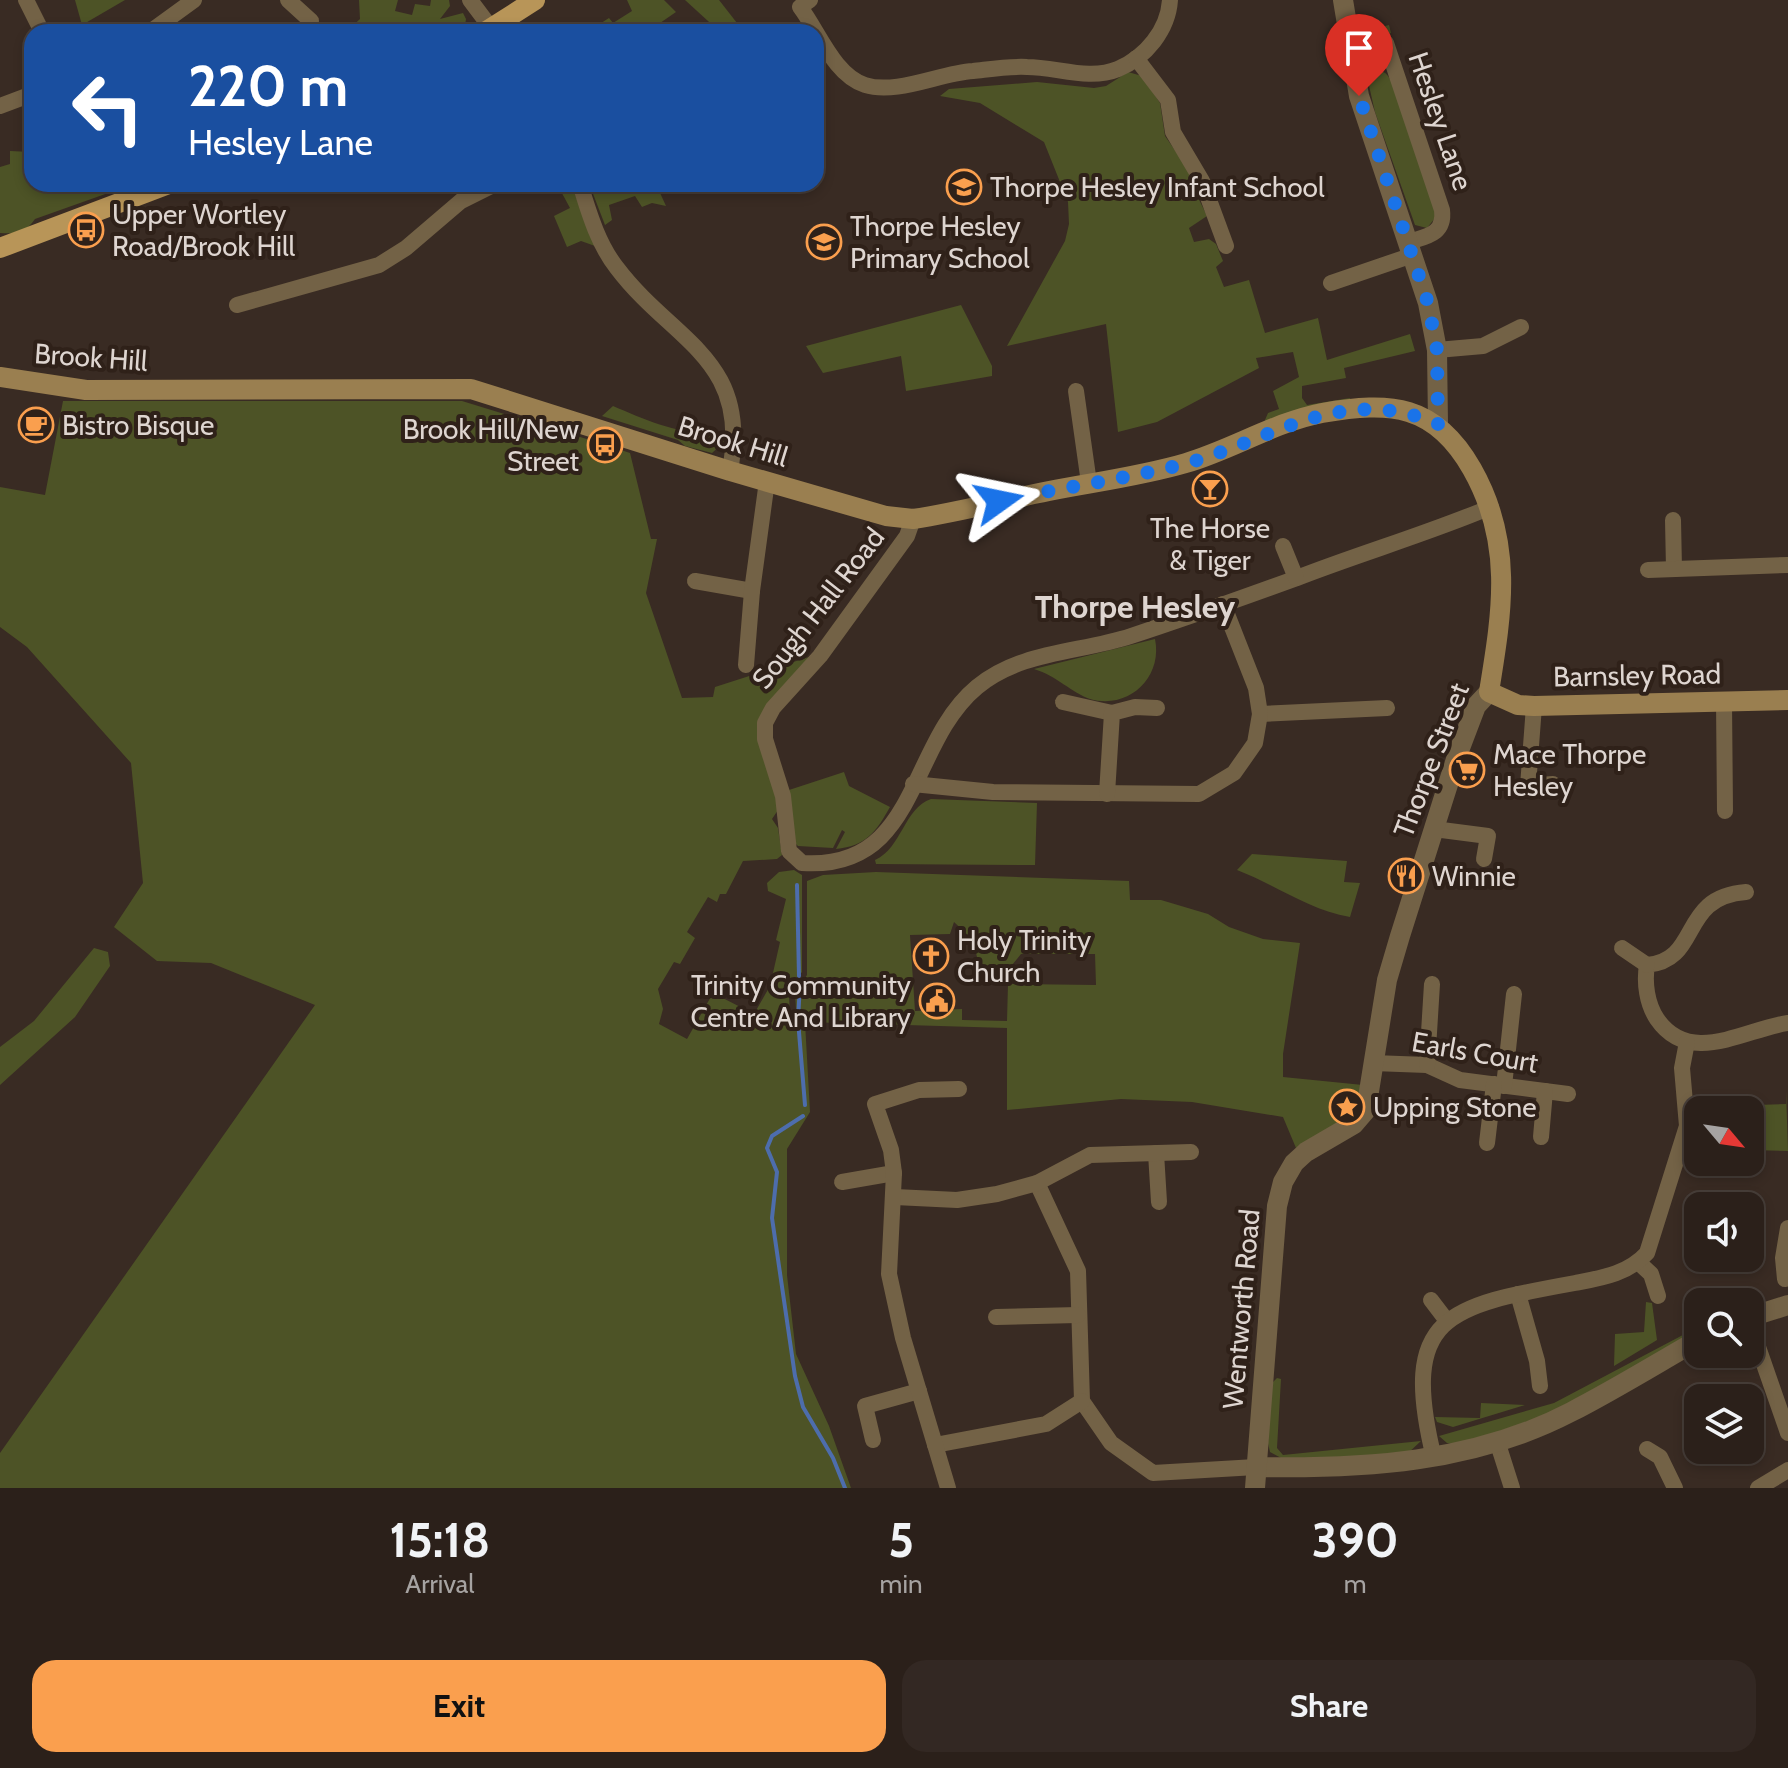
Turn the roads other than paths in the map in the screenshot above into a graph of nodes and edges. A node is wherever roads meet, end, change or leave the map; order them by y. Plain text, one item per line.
1 (26, 0) edge
2 (194, 0) edge
3 (288, 0) edge
4 (470, 0) edge
5 (535, 0) edge
6 (1170, 0) edge
7 (1343, 0) edge
8 (801, 2) edge
9 (311, 21) dead end
10 (38, 24) edge
11 (161, 24) edge
12 (484, 24) edge
13 (497, 24) edge
14 (814, 24) edge
15 (824, 42) edge
16 (1386, 43) dead end
17 (1136, 58) junction
18 (24, 97) edge
19 (0, 106) edge
20 (148, 192) edge
21 (479, 192) edge
22 (583, 192) edge
23 (1226, 246) dead end
24 (0, 248) edge
25 (1411, 249) junction
26 (1331, 283) dead end
27 (237, 305) dead end
28 (1521, 327) dead end
29 (1437, 350) junction
30 (0, 377) edge
31 (1076, 391) dead end
32 (1438, 424) junction
33 (730, 471) junction
34 (767, 481) junction
35 (1089, 483) junction
36 (1491, 507) junction
37 (913, 519) junction
38 (1673, 520) dead end
39 (1283, 546) dead end
40 (1788, 565) edge
41 (1674, 569) junction
42 (1648, 570) dead end
43 (1296, 578) junction
44 (695, 581) dead end
45 (752, 591) junction
46 (1223, 604) junction
47 (746, 665) dead end
48 (1489, 692) junction
49 (1788, 700) edge
50 (1724, 701) junction
51 (1063, 702) dead end
52 (1534, 706) junction
53 (1157, 708) dead end
54 (1387, 708) dead end
55 (1112, 713) junction
56 (1260, 714) junction
57 (913, 784) junction
58 (1553, 784) dead end
59 (1107, 794) junction
60 (1725, 811) dead end
61 (1434, 829) junction
62 (1484, 859) dead end
63 (1746, 892) dead end
64 (1622, 948) dead end
65 (1647, 965) junction
66 (1432, 984) dead end
67 (1514, 994) dead end
68 (1788, 1023) edge
69 (1687, 1042) junction
70 (1373, 1063) junction
71 (1427, 1065) junction
72 (1499, 1085) junction
73 (959, 1089) dead end
74 (1545, 1091) junction
75 (1568, 1094) dead end
76 (1354, 1124) joint
77 (1541, 1137) dead end
78 (1487, 1143) dead end
79 (1191, 1152) dead end
80 (1156, 1153) junction
81 (894, 1173) junction
82 (842, 1182) dead end
83 (1037, 1183) junction
84 (895, 1197) junction
85 (1159, 1202) dead end
86 (1788, 1228) edge
87 (1638, 1262) junction
88 (1785, 1279) dead end
89 (1518, 1294) junction
90 (1658, 1296) dead end
91 (1431, 1300) dead end
92 (1788, 1305) edge
93 (1764, 1313) edge
94 (1078, 1315) junction
95 (996, 1317) dead end
96 (1447, 1321) junction
97 (1684, 1348) edge
98 (1764, 1363) edge
99 (1540, 1386) dead end
100 (919, 1391) junction
101 (1082, 1401) junction
102 (1786, 1424) edge
103 (873, 1440) dead end
104 (1497, 1441) junction
105 (935, 1445) junction
106 (1647, 1449) dead end
107 (1434, 1458) junction
108 (1788, 1470) edge
109 (1256, 1478) edge
110 (948, 1488) edge
111 (1512, 1488) edge
112 (1675, 1488) edge
113 (1758, 1488) edge

1 - 10 street
2 - 11 street
3 - 9 street
4 - 12 street
5 - 13 main road
6 - 17 street
7 - 25 street
8 - 14 street
15 - 17 street
16 - 25 street, Hesley Lane
17 - 23 street
18 - 19 street
20 - 24 main road
21 - 27 street
22 - 33 street
25 - 26 street, Hesley Lane
25 - 29 street
28 - 29 street
29 - 32 street
30 - 33 main road, Brook Hill
31 - 35 street
32 - 35 main road, Brook Hill
32 - 36 main road, Thorpe Street
33 - 34 main road, Brook Hill
34 - 37 main road, Brook Hill
34 - 45 street
35 - 37 main road, Brook Hill
36 - 43 street
36 - 48 main road, Thorpe Street
37 - 57 street, Sough Hall Road
38 - 41 street
39 - 43 street
40 - 41 street
41 - 42 street
43 - 46 street
44 - 45 street
45 - 47 street
46 - 56 street
46 - 57 street
48 - 52 main road, Barnsley Road
48 - 61 street, Thorpe Street
49 - 50 main road, Barnsley Road
50 - 52 main road, Barnsley Road
50 - 60 street
51 - 55 street
52 - 58 street
53 - 55 street
54 - 56 street
55 - 59 street
56 - 59 street
57 - 59 street
61 - 62 street
61 - 70 street, Thorpe Street
63 - 65 street
64 - 65 street
65 - 69 street
66 - 71 street
67 - 72 street
68 - 69 street
69 - 87 street
70 - 71 street, Earls Court
70 - 76 street, Thorpe Street
71 - 72 street, Earls Court
72 - 74 street, Earls Court
72 - 78 street
73 - 81 street
74 - 75 street, Earls Court
74 - 77 street
76 - 109 street, Wentworth Road
79 - 80 street
80 - 83 street
80 - 85 street
81 - 82 street
81 - 84 street
83 - 84 street
83 - 94 street
84 - 100 street
86 - 88 street
87 - 89 street
87 - 90 street
89 - 96 street
89 - 99 street
91 - 96 street
92 - 93 street
94 - 95 street
94 - 101 street
96 - 107 street
97 - 104 street
98 - 102 street
100 - 103 street
100 - 105 street
101 - 105 street
101 - 109 street
104 - 107 street
104 - 111 street
105 - 110 street
106 - 112 street
107 - 109 street
108 - 113 street

